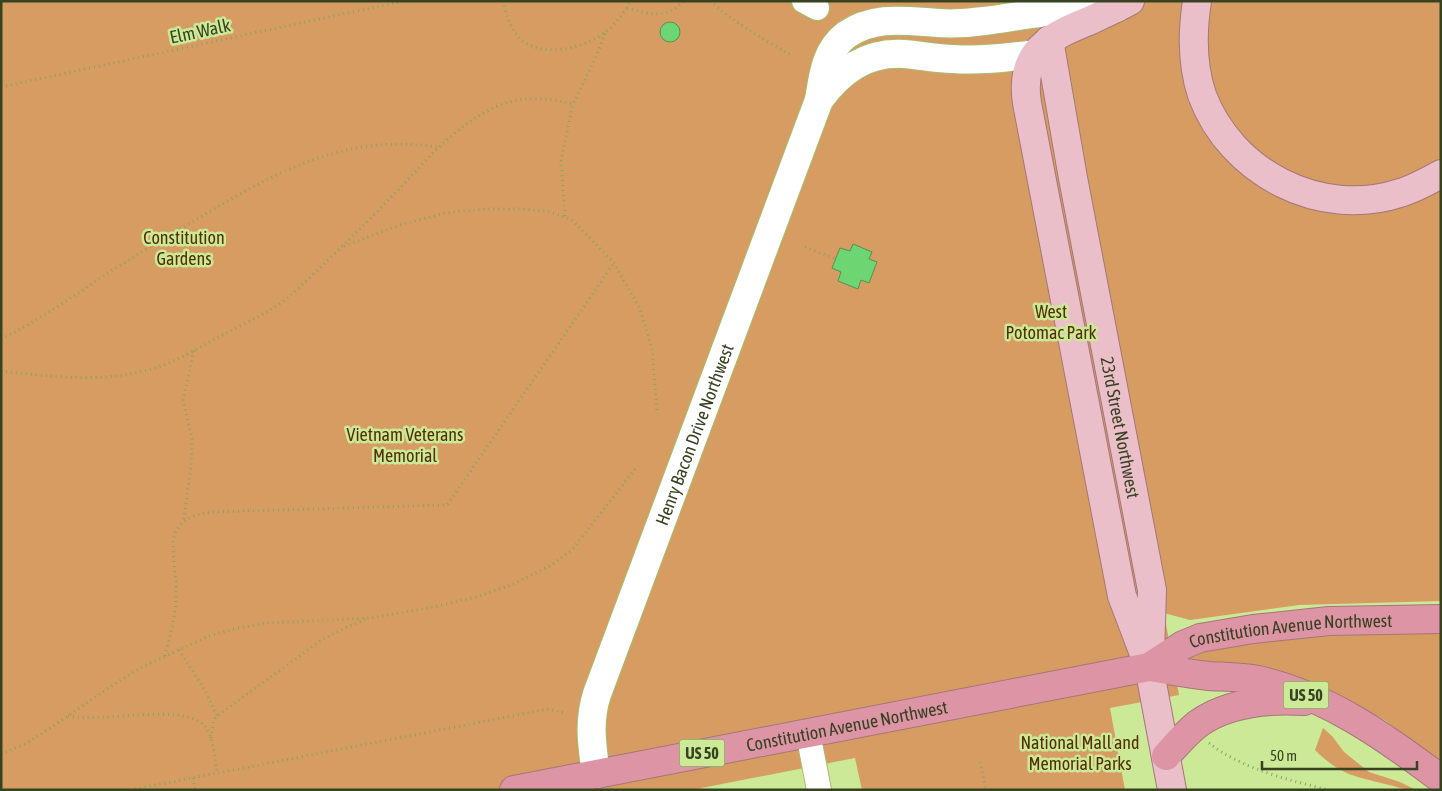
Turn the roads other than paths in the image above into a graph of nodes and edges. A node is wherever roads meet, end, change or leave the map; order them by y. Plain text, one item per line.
1 (1196, 1) edge
2 (1124, 4) edge
3 (1042, 47) junction
4 (819, 100) junction
5 (1441, 174) edge
6 (1441, 619) edge
7 (1149, 667) junction
8 (1324, 703) junction
9 (808, 733) junction
10 (1166, 756) junction
11 (596, 774) junction
12 (1441, 779) edge
13 (514, 790) edge
14 (819, 790) edge
15 (1172, 790) edge

1 - 5 main road
2 - 3 main road
2 - 4 street
3 - 4 street
3 - 7 main road, 23rd Street Northwest
4 - 11 street, Henry Bacon Drive Northwest
6 - 7 highway, Constitution Avenue Northwest / US 50
7 - 8 highway, Constitution Avenue Northwest / US 50
7 - 9 highway, Constitution Avenue Northwest / US 50
7 - 10 main road, 23rd Street Northwest
8 - 10 highway
8 - 12 highway, Constitution Avenue Northwest / US 50
9 - 11 highway, Constitution Avenue Northwest / US 50
9 - 14 street
10 - 15 main road, 23rd Street Northwest
11 - 13 highway, Constitution Avenue Northwest / US 50

